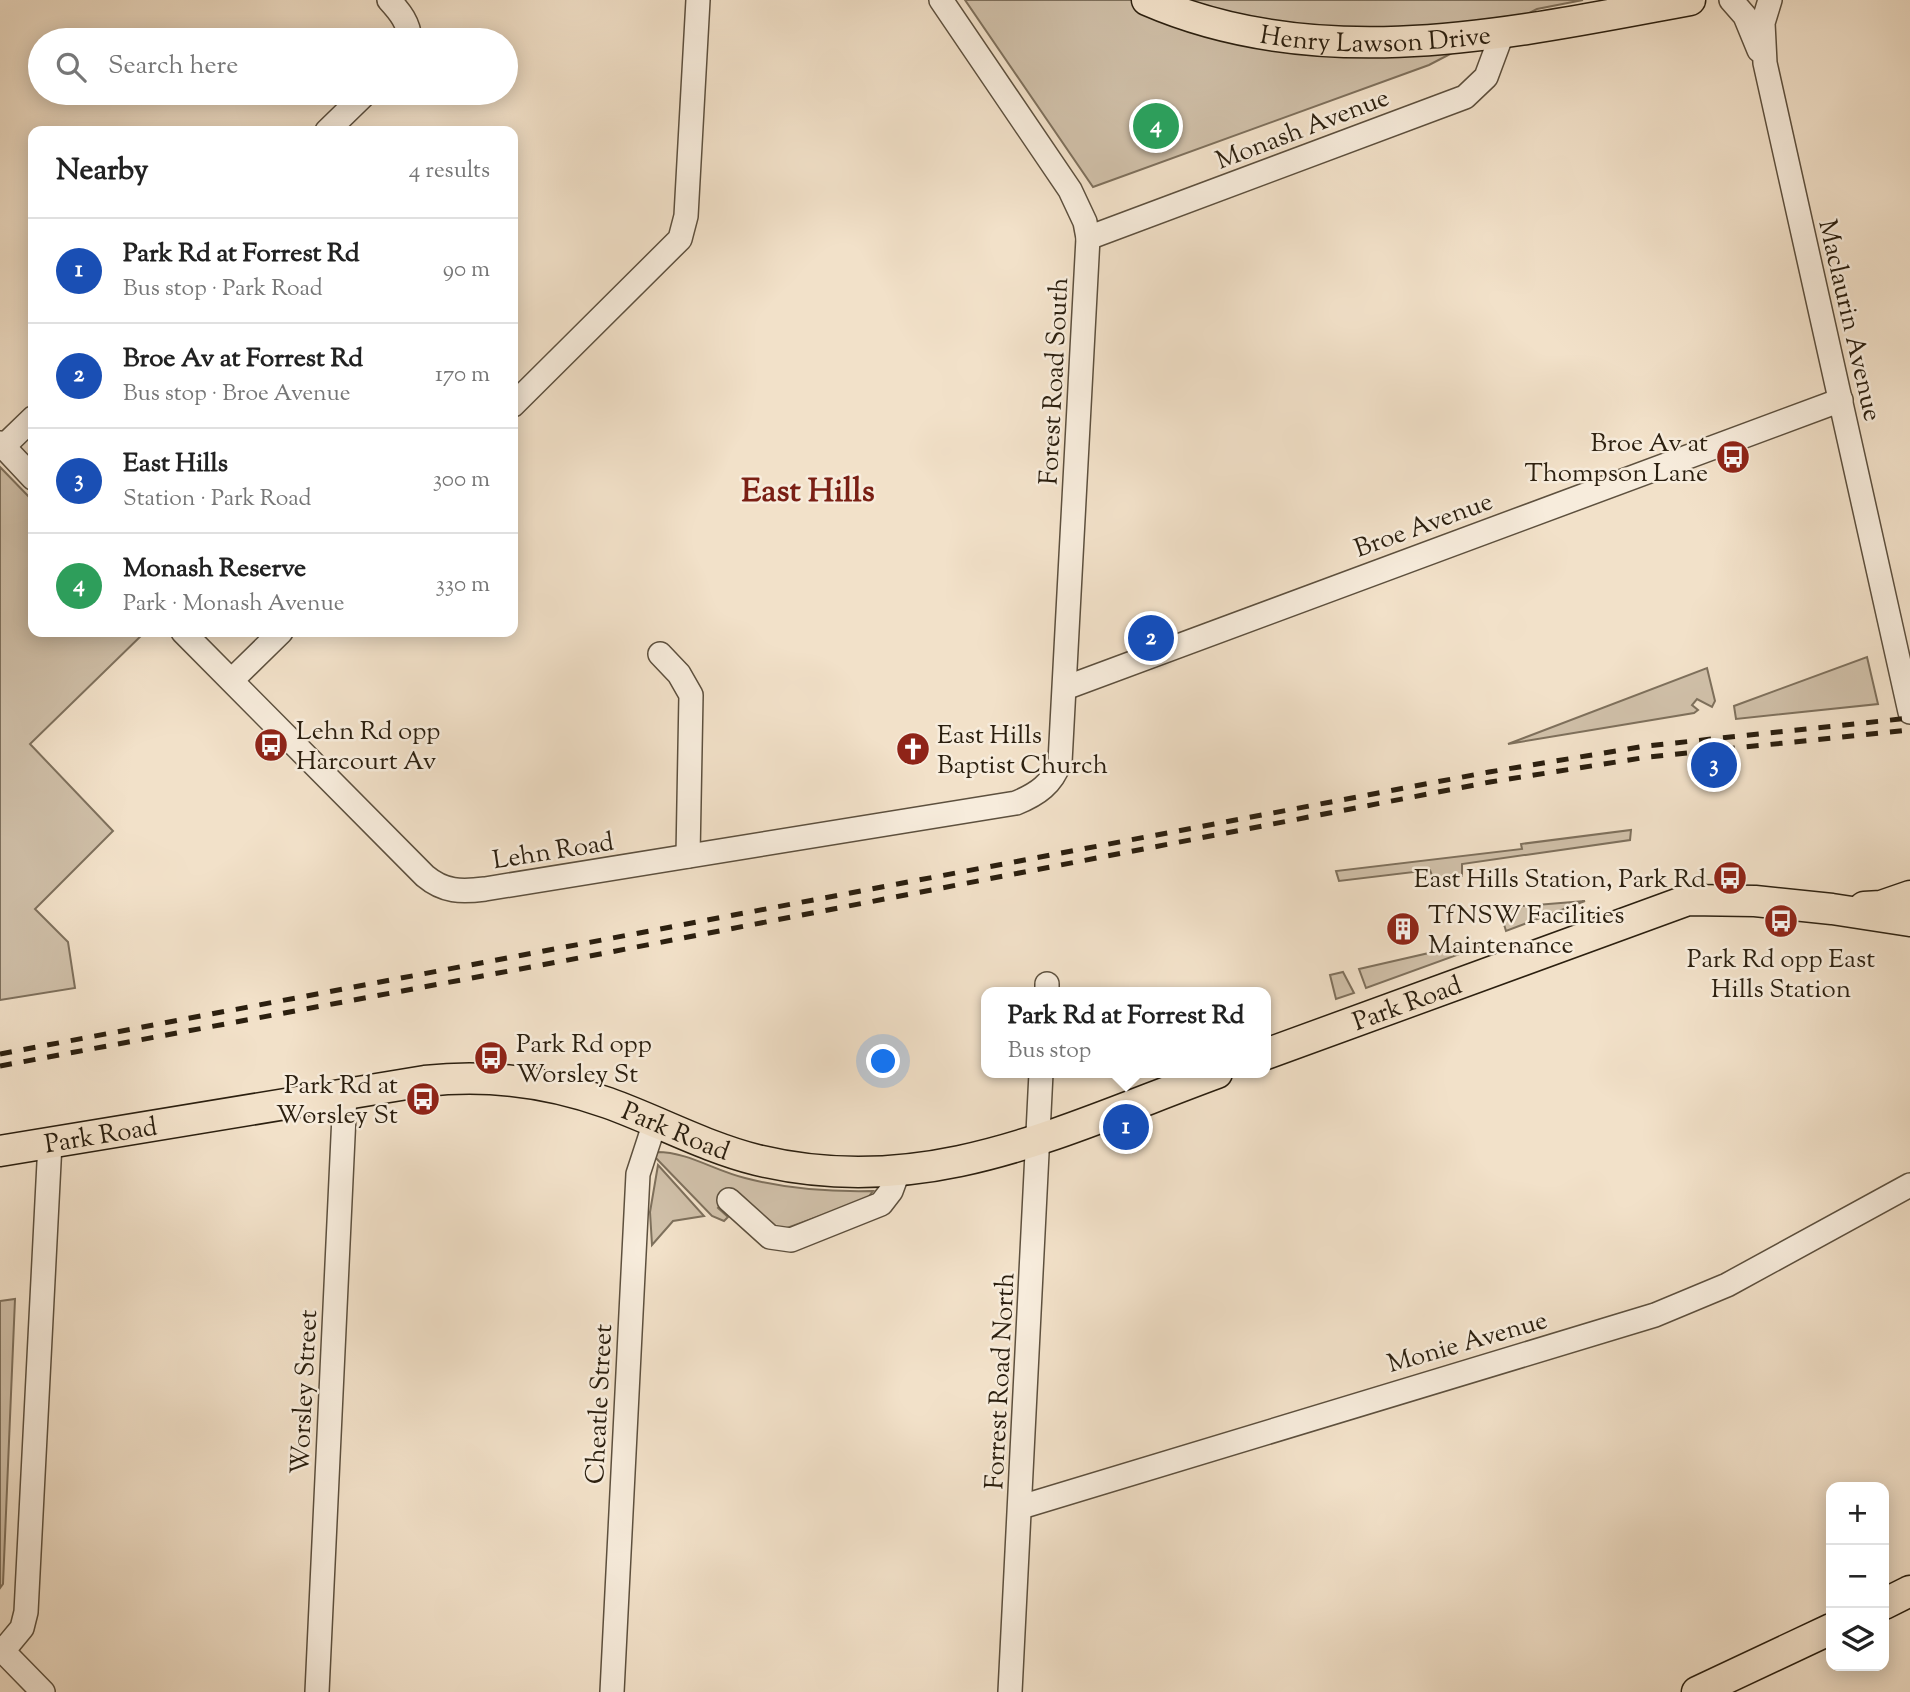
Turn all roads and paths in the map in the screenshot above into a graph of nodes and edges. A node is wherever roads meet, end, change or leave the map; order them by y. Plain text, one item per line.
1 (389, 0) edge
2 (698, 0) edge
3 (941, 0) edge
4 (1147, 0) edge
5 (1690, 0) edge
6 (1731, 0) edge
7 (1770, 0) edge
8 (406, 28) edge
9 (1502, 34) junction
10 (1765, 63) junction
11 (354, 105) edge
12 (332, 126) edge
13 (1088, 238) junction
14 (518, 400) edge
15 (1841, 400) junction
16 (28, 422) edge
17 (2, 445) edge
18 (28, 473) edge
19 (188, 637) edge
20 (276, 637) edge
21 (660, 654) dead end
22 (232, 680) junction
23 (1065, 688) junction
24 (1910, 712) edge
25 (1031, 797) joint
26 (688, 856) junction
27 (1910, 896) edge
28 (1832, 909) junction
29 (1910, 921) edge
30 (1271, 1052) edge
31 (1041, 1078) edge
32 (1204, 1078) edge
33 (345, 1094) junction
34 (655, 1122) junction
35 (1037, 1140) junction
36 (50, 1143) junction
37 (0, 1151) edge
38 (898, 1172) junction
39 (1910, 1185) edge
40 (729, 1200) dead end
41 (1021, 1507) junction
42 (1910, 1591) edge
43 (1889, 1602) edge
44 (1826, 1631) edge
45 (1, 1649) edge
46 (43, 1692) edge
47 (317, 1692) edge
48 (612, 1692) edge
49 (1010, 1692) edge
50 (1697, 1692) edge

1 - 8 street
2 - 14 street
3 - 13 street, Forest Road South
4 - 9 main road, Henry Lawson Drive
5 - 9 main road, Henry Lawson Drive
6 - 10 street, Maclaurin Avenue
7 - 10 street, Maclaurin Avenue
9 - 13 street, Monash Avenue
10 - 15 street, Maclaurin Avenue
11 - 12 street
13 - 23 street, Forest Road South
15 - 23 street, Broe Avenue
15 - 24 street, Maclaurin Avenue
16 - 17 street
17 - 18 street
19 - 22 street, Lehn Road
20 - 22 street
21 - 26 street
22 - 26 street, Lehn Road
23 - 25 street, Forest Road South
25 - 26 street, Lehn Road
27 - 28 main road, Park Road
28 - 29 main road, Park Road
28 - 30 main road, Park Road
31 - 35 street, Forrest Road North
32 - 35 main road, Park Road
33 - 34 main road, Park Road
33 - 36 main road, Park Road
33 - 47 street, Worsley Street
34 - 38 main road, Park Road
34 - 48 street, Cheatle Street
35 - 38 main road, Park Road
35 - 41 street, Forrest Road North
36 - 37 main road, Park Road
36 - 45 street
38 - 40 street, Park Road
39 - 41 street, Monie Avenue
41 - 49 street, Forrest Road North
42 - 43 main road
44 - 50 main road
45 - 46 street

